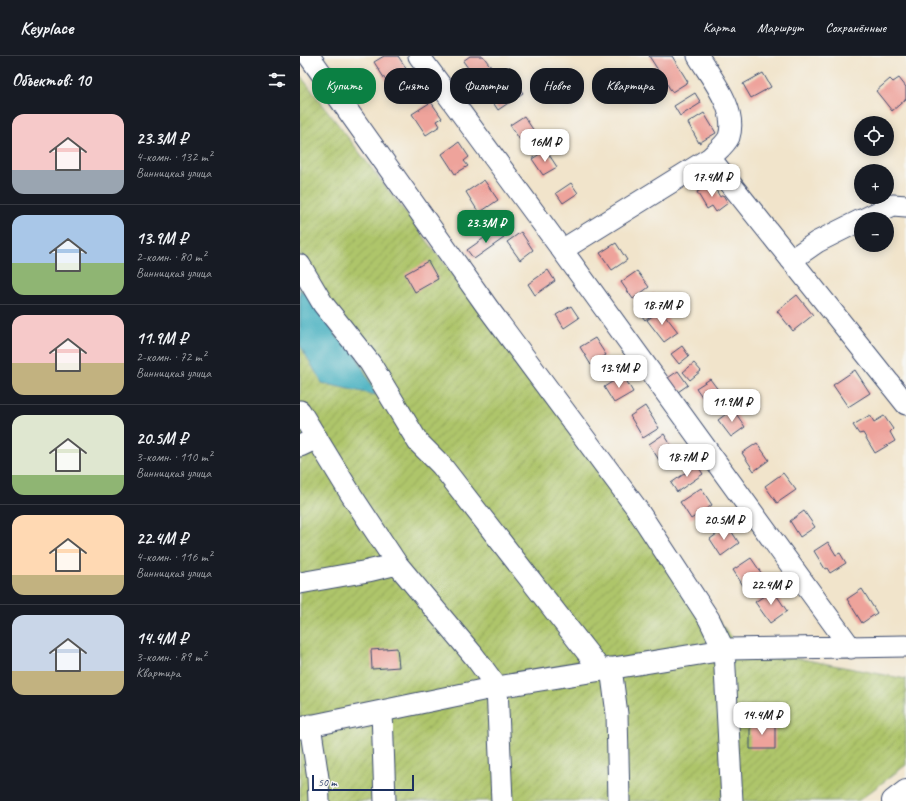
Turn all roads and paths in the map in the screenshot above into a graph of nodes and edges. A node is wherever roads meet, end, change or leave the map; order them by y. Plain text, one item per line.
1 (309, 56) edge
2 (419, 56) edge
3 (698, 56) edge
4 (710, 158) junction
5 (906, 206) edge
6 (879, 212) edge
7 (854, 224) edge
8 (562, 250) junction
9 (791, 260) junction
10 (300, 265) edge
11 (906, 404) edge
12 (300, 411) edge
13 (308, 442) edge
14 (398, 564) junction
15 (300, 583) edge
16 (906, 646) edge
17 (851, 648) junction
18 (724, 650) junction
19 (605, 669) junction
20 (497, 688) junction
21 (382, 711) junction
22 (305, 726) edge
23 (906, 791) edge
24 (319, 801) edge
25 (385, 801) edge
26 (502, 801) edge
27 (619, 801) edge
28 (732, 801) edge
29 (893, 801) edge

1 - 18 street
2 - 8 street
3 - 4 street
4 - 8 street
4 - 9 street
5 - 6 street
7 - 9 street
8 - 17 street
9 - 11 street
10 - 19 street
12 - 13 street
13 - 14 street
14 - 15 street
14 - 20 street
16 - 17 street
17 - 18 street
18 - 19 street
18 - 28 street
19 - 20 street
19 - 27 street
20 - 21 street
20 - 26 street
21 - 22 street
21 - 25 street
22 - 24 street
23 - 29 highway

